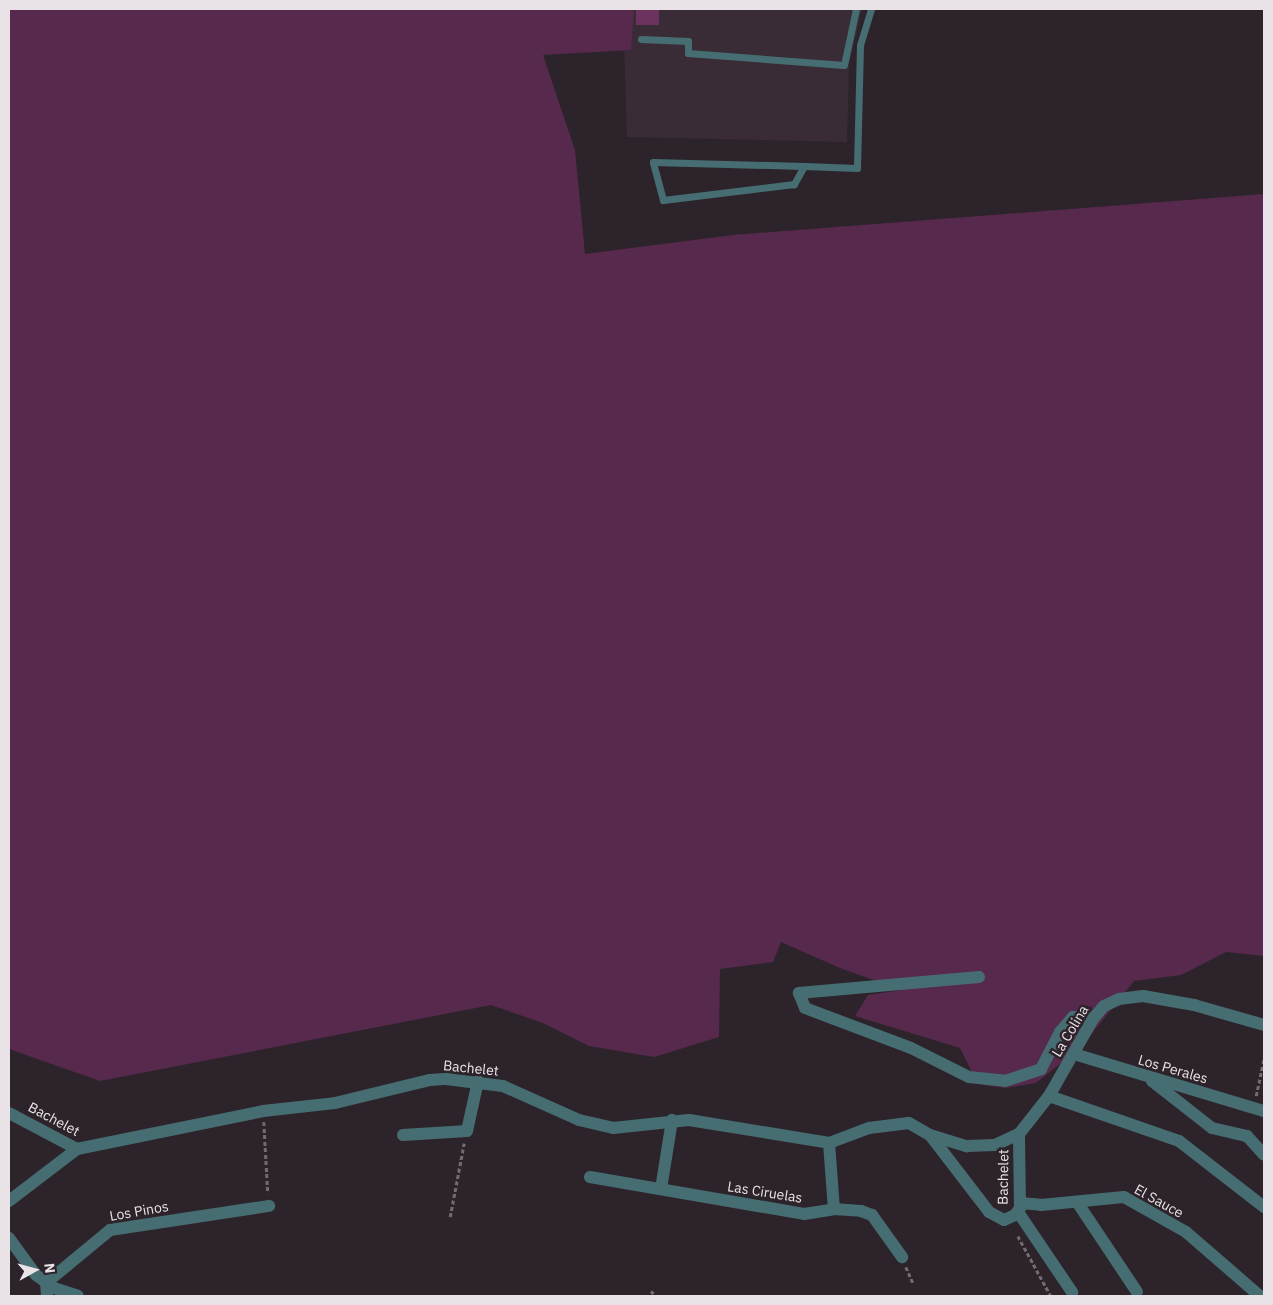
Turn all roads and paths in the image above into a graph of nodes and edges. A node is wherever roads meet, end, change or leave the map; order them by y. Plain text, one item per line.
1 (856, 9) edge
2 (871, 9) edge
3 (640, 39) dead end
4 (804, 166) junction
5 (979, 977) dead end
6 (1092, 1019) junction
7 (1264, 1025) edge
8 (1074, 1054) junction
9 (1264, 1057) edge
10 (1146, 1077) junction
11 (478, 1081) junction
12 (1049, 1096) junction
13 (1259, 1109) edge
14 (263, 1111) junction
15 (9, 1113) edge
16 (672, 1120) junction
17 (467, 1131) junction
18 (1019, 1134) junction
19 (930, 1135) junction
20 (403, 1136) dead end
21 (829, 1143) junction
22 (77, 1149) junction
23 (1264, 1155) edge
24 (590, 1177) dead end
25 (661, 1189) junction
26 (9, 1201) edge
27 (1077, 1202) junction
28 (269, 1206) joint
29 (1264, 1207) edge
30 (834, 1209) junction
31 (1015, 1211) junction
32 (450, 1217) dead end
33 (9, 1238) edge
34 (902, 1257) joint
35 (46, 1283) junction
36 (913, 1283) dead end
37 (651, 1291) dead end
38 (1072, 1292) dead end
39 (1137, 1292) dead end
40 (47, 1296) edge
41 (78, 1296) edge
42 (656, 1296) edge
43 (1052, 1296) edge
44 (1260, 1296) edge

1 - 3 lane
2 - 4 lane
4 - 4 lane
5 - 6 street
6 - 7 street, La Colina
6 - 8 street, La Colina
8 - 10 street, Los Perales
8 - 12 street, La Colina
9 - 13 path
10 - 13 street, Los Perales
10 - 23 street
11 - 14 street, Bachelet
11 - 16 street, Bachelet
11 - 17 street
12 - 18 street, La Colina
12 - 29 street
14 - 22 street, Bachelet
14 - 28 path
15 - 22 street, Bachelet
16 - 21 street, Bachelet
16 - 25 street
17 - 20 street
17 - 32 path
18 - 19 street, Bachelet
18 - 31 street, Bachelet
19 - 21 street, Bachelet
19 - 31 street, Bachelet
21 - 30 street
22 - 26 street
24 - 25 street, Las Ciruelas
25 - 30 street, Las Ciruelas
27 - 31 street, El Sauce
27 - 39 street
27 - 44 street, El Sauce
28 - 35 street, Los Pinos
30 - 34 street, Las Ciruelas
31 - 38 street
31 - 43 path
33 - 35 street
34 - 36 path
35 - 40 street
35 - 41 street
37 - 42 path

